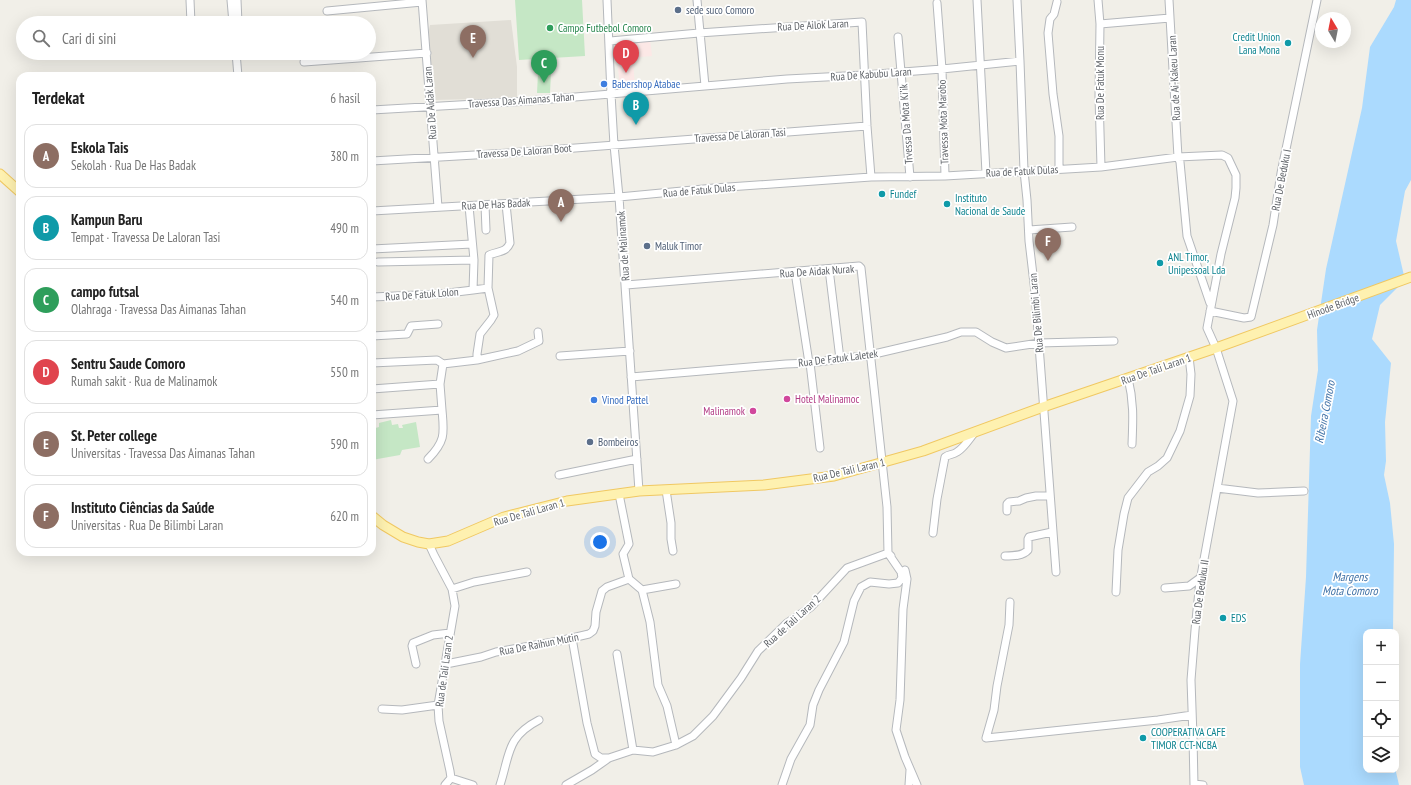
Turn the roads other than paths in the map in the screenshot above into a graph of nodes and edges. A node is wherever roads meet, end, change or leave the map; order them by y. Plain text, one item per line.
1 (190, 0) edge
2 (231, 0) edge
3 (237, 0) edge
4 (607, 0) edge
5 (697, 0) edge
6 (977, 0) edge
7 (1017, 0) edge
8 (1098, 0) edge
9 (1169, 0) edge
10 (1317, 0) edge
11 (422, 1) edge
12 (1057, 2) dead end
13 (937, 3) dead end
14 (327, 11) dead end
15 (191, 16) edge
16 (232, 16) edge
17 (238, 16) edge
18 (1170, 18) junction
19 (1100, 24) junction
20 (699, 33) junction
21 (898, 37) dead end
22 (610, 41) junction
23 (427, 53) junction
24 (376, 57) edge
25 (237, 60) edge
26 (241, 60) edge
27 (331, 60) edge
28 (1020, 60) junction
29 (304, 62) dead end
30 (981, 66) junction
31 (942, 69) junction
32 (902, 71) junction
33 (238, 72) edge
34 (242, 72) edge
35 (864, 75) junction
36 (706, 86) junction
37 (611, 94) junction
38 (430, 106) junction
39 (376, 110) edge
40 (867, 126) junction
41 (614, 145) junction
42 (434, 156) junction
43 (1178, 157) junction
44 (376, 161) edge
45 (1101, 167) junction
46 (1059, 169) junction
47 (1024, 171) junction
48 (986, 173) junction
49 (0, 174) edge
50 (945, 176) junction
51 (871, 177) junction
52 (910, 177) junction
53 (16, 188) edge
54 (620, 197) junction
55 (506, 204) junction
56 (485, 205) junction
57 (469, 206) junction
58 (438, 207) junction
59 (376, 211) edge
60 (1072, 227) dead end
61 (486, 230) dead end
62 (1029, 230) junction
63 (472, 244) junction
64 (376, 249) edge
65 (474, 260) junction
66 (378, 262) dead end
67 (829, 269) junction
68 (795, 272) junction
69 (1411, 277) edge
70 (626, 285) junction
71 (488, 288) junction
72 (473, 290) junction
73 (376, 297) edge
74 (1210, 308) junction
75 (438, 324) dead end
76 (538, 332) dead end
77 (1255, 334) joint
78 (376, 336) edge
79 (1114, 341) dead end
80 (1039, 342) junction
81 (1216, 348) junction
82 (630, 351) junction
83 (870, 355) junction
84 (560, 356) dead end
85 (1189, 357) junction
86 (840, 359) junction
87 (477, 360) junction
88 (376, 363) edge
89 (809, 363) junction
90 (443, 364) junction
91 (631, 377) junction
92 (1128, 378) junction
93 (440, 384) junction
94 (376, 389) edge
95 (1233, 401) joint
96 (1043, 407) junction
97 (442, 410) junction
98 (376, 415) edge
99 (975, 432) junction
100 (1132, 444) dead end
101 (820, 448) dead end
102 (428, 459) dead end
103 (637, 459) junction
104 (882, 463) junction
105 (559, 475) dead end
106 (1217, 488) junction
107 (666, 490) junction
108 (639, 491) junction
109 (1304, 491) dead end
110 (619, 494) junction
111 (1049, 496) junction
112 (1007, 511) dead end
113 (376, 519) edge
114 (1052, 532) junction
115 (933, 533) dead end
116 (430, 544) junction
117 (673, 551) dead end
118 (888, 553) junction
119 (1005, 556) dead end
120 (527, 572) dead end
121 (1056, 572) dead end
122 (1200, 578) junction
123 (629, 580) junction
124 (676, 584) dead end
125 (1165, 588) dead end
126 (452, 589) junction
127 (642, 590) junction
128 (1116, 592) dead end
129 (1010, 602) dead end
130 (450, 634) junction
131 (572, 638) junction
132 (617, 654) dead end
133 (416, 664) dead end
134 (446, 664) junction
135 (438, 706) junction
136 (382, 708) dead end
137 (1192, 715) junction
138 (539, 720) dead end
139 (676, 745) junction
140 (633, 750) junction
141 (609, 758) junction
142 (910, 767) junction
143 (451, 778) junction
144 (1194, 784) edge
145 (445, 785) edge
146 (473, 785) edge
147 (500, 785) edge
148 (566, 785) edge
149 (782, 785) edge
150 (909, 785) edge
151 (917, 785) edge
152 (1203, 785) edge

1 - 15 street
2 - 16 street
3 - 17 street
4 - 22 street, Rua de Malinamok
5 - 20 street
6 - 30 street
7 - 28 street
8 - 19 street, Rua De Fatuk Monu
9 - 18 street, Rua de Ai-Kakeu Laran
10 - 74 street, Rua De Beduku I
11 - 14 street
11 - 23 street, Rua De Aidak Laran
12 - 46 street
13 - 31 street, Travessa Mota Marobo
18 - 19 street
18 - 43 street, Rua de Ai-Kakeu Laran
19 - 45 street, Rua De Fatuk Monu
20 - 22 street, Rua De Ailok Laran
20 - 35 street, Rua De Ailok Laran
20 - 36 street
21 - 32 street, Trvessa Da Mota Ki’ik
22 - 37 street, Rua de Malinamok
23 - 24 street
23 - 38 street, Rua De Aidak Laran
25 - 33 street
26 - 34 street
27 - 29 street
28 - 30 street, Rua De Kabubu Laran
28 - 47 street
30 - 31 street, Rua De Kabubu Laran
30 - 48 street
31 - 32 street, Rua De Kabubu Laran
31 - 50 street, Travessa Mota Marobo
32 - 35 street, Rua De Kabubu Laran
32 - 52 street, Trvessa Da Mota Ki’ik
35 - 36 street, Rua De Kabubu Laran
35 - 40 street, Rua De Ailok Laran
36 - 37 street, Rua De Kabubu Laran
37 - 38 street, Travessa Das Aimanas Tahan
37 - 41 street, Rua de Malinamok
38 - 39 street, Travessa Das Aimanas Tahan
38 - 42 street, Rua De Aidak Laran
40 - 41 street, Travessa De Laloran Tasi
40 - 51 street, Rua De Ailok Laran
41 - 42 street, Travessa De Laloran Boot
41 - 54 street, Rua de Malinamok
42 - 44 street, Travessa De Laloran Boot
42 - 58 street, Rua De Aidak Laran
43 - 45 street, Rua de Fatuk Dulas
43 - 74 street, Rua de Ai-Kakeu Laran
43 - 74 street, Rua de Fatuk Dulas
45 - 46 street, Rua de Fatuk Dulas
46 - 47 street, Rua de Fatuk Dulas
47 - 48 street, Rua de Fatuk Dulas
47 - 62 street, Rua De Bilimbi Laran
48 - 50 street, Rua de Fatuk Dulas
49 - 53 main road
50 - 52 street, Rua de Fatuk Dulas
51 - 52 street, Rua de Fatuk Dulas
51 - 54 street, Rua de Fatuk Dulas
54 - 55 street, Rua De Has Badak
54 - 70 street, Rua de Malinamok
55 - 56 street, Rua De Has Badak
55 - 71 street
56 - 57 street, Rua De Has Badak
56 - 61 street
57 - 58 street, Rua De Has Badak
57 - 63 street
58 - 59 street, Rua De Has Badak
60 - 62 street
62 - 80 street, Rua De Bilimbi Laran
63 - 64 street
63 - 65 street
65 - 66 street
65 - 72 street
67 - 68 street, Rua De Aidak Nurak
67 - 83 street, Rua De Aidak Nurak
67 - 86 street
68 - 70 street, Rua De Aidak Nurak
68 - 89 street
69 - 77 main road, Hinode Bridge
70 - 82 street, Rua de Malinamok
71 - 72 street, Rua De Fatuk Lolon
71 - 87 street
72 - 73 street, Rua De Fatuk Lolon
74 - 81 street, Rua de Fatuk Dulas
75 - 78 street
76 - 87 street
77 - 81 main road, Rua De Tali Laran 1
79 - 80 street, Rua De Fatuk Laletek
80 - 83 street, Rua De Fatuk Laletek
80 - 96 street, Rua De Bilimbi Laran
81 - 85 main road, Rua De Tali Laran 1
81 - 95 street, Rua de Fatuk Dulas
82 - 84 street
82 - 91 street, Rua de Malinamok
83 - 86 street, Rua De Fatuk Laletek
83 - 104 street, Rua De Aidak Nurak
85 - 92 main road, Rua De Tali Laran 1
85 - 128 street
86 - 89 street, Rua De Fatuk Laletek
87 - 90 street
88 - 90 street
89 - 91 street, Rua De Fatuk Laletek
89 - 101 street
90 - 93 street
91 - 103 street, Rua de Malinamok
92 - 96 main road, Rua De Tali Laran 1
92 - 100 street
93 - 94 street
93 - 97 street
95 - 106 street, Rua De Beduku II
96 - 99 main road, Rua De Tali Laran 1
96 - 111 street, Rua De Bilimbi Laran
97 - 98 street
97 - 102 street
99 - 104 main road, Rua De Tali Laran 1
99 - 115 street
103 - 105 street
103 - 108 street, Rua de Malinamok
104 - 107 main road, Rua De Tali Laran 1
104 - 118 street, Rua De Aidak Nurak
106 - 109 street
106 - 122 street, Rua De Beduku II
107 - 108 main road, Rua De Tali Laran 1
107 - 117 street
108 - 110 main road, Rua De Tali Laran 1
110 - 116 main road, Rua De Tali Laran 1
110 - 123 street
111 - 112 street
111 - 114 street, Rua De Bilimbi Laran
113 - 116 main road
114 - 119 street
114 - 121 street, Rua De Bilimbi Laran
116 - 126 street, Rua de Tali Laran 2
118 - 139 street, Rua de Tali Laran 2
118 - 142 street
118 - 149 street
120 - 126 street
122 - 125 street
122 - 137 street, Rua De Beduku II
123 - 127 street
123 - 131 street, Rua De Raihun Mutin
124 - 127 street
126 - 130 street, Rua de Tali Laran 2
127 - 139 street
129 - 137 street
130 - 133 street
130 - 134 street, Rua de Tali Laran 2
131 - 134 street, Rua De Raihun Mutin
131 - 141 street
132 - 140 street
134 - 135 street, Rua de Tali Laran 2
135 - 136 street
135 - 143 street, Rua de Tali Laran 2
137 - 144 street, Rua De Beduku II
138 - 147 street
139 - 140 street, Rua de Tali Laran 2
140 - 141 street, Rua de Tali Laran 2
141 - 148 street, Rua de Tali Laran 2
142 - 150 street
142 - 151 street
143 - 145 street
143 - 146 street
144 - 152 street

